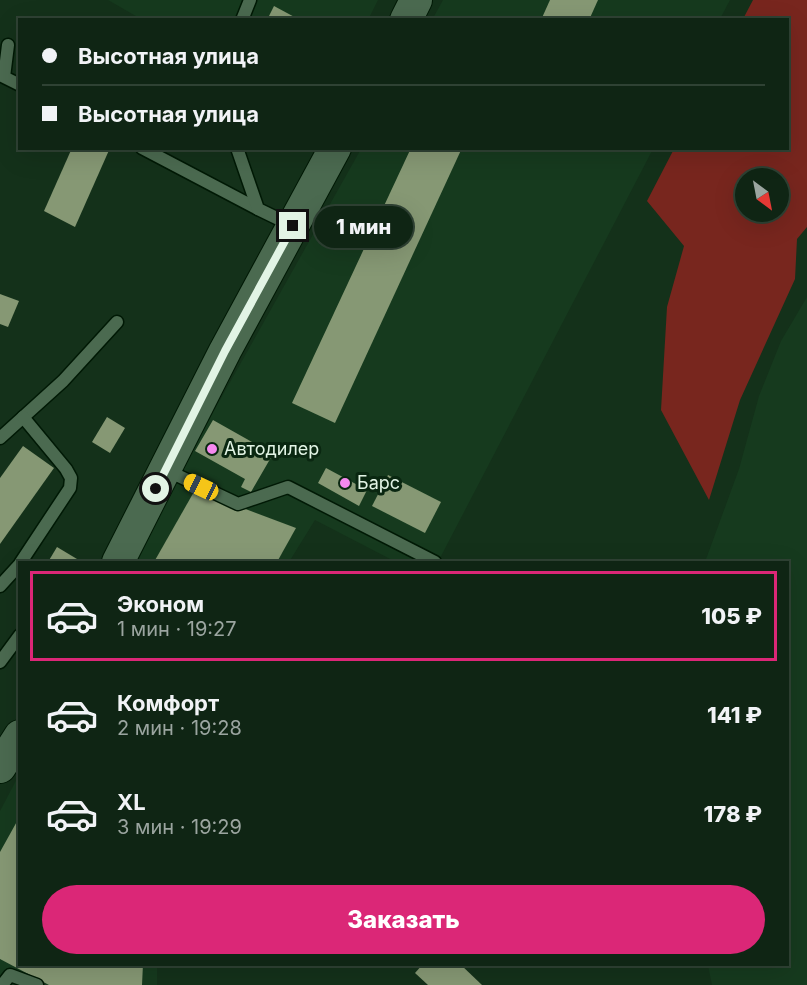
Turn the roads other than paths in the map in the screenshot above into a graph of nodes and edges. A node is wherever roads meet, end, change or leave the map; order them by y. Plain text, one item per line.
1 (416, 0) edge
2 (248, 2) edge
3 (243, 18) edge
4 (407, 18) edge
5 (8, 45) dead end
6 (18, 84) edge
7 (146, 150) edge
8 (238, 150) edge
9 (334, 150) edge
10 (258, 209) junction
11 (293, 226) junction
12 (117, 322) dead end
13 (23, 417) junction
14 (0, 438) edge
15 (165, 470) junction
16 (21, 561) edge
17 (119, 561) edge
18 (433, 561) edge
19 (18, 565) edge
20 (0, 586) edge
21 (18, 638) edge
22 (0, 662) edge
23 (2, 985) edge
24 (37, 985) edge

1 - 4 street
2 - 3 lane
5 - 6 lane
7 - 10 lane
8 - 10 lane
9 - 11 street
10 - 11 lane
11 - 15 street
12 - 13 lane
13 - 14 lane
13 - 16 lane
15 - 17 street
15 - 18 lane
19 - 20 lane
21 - 22 lane
23 - 24 lane

